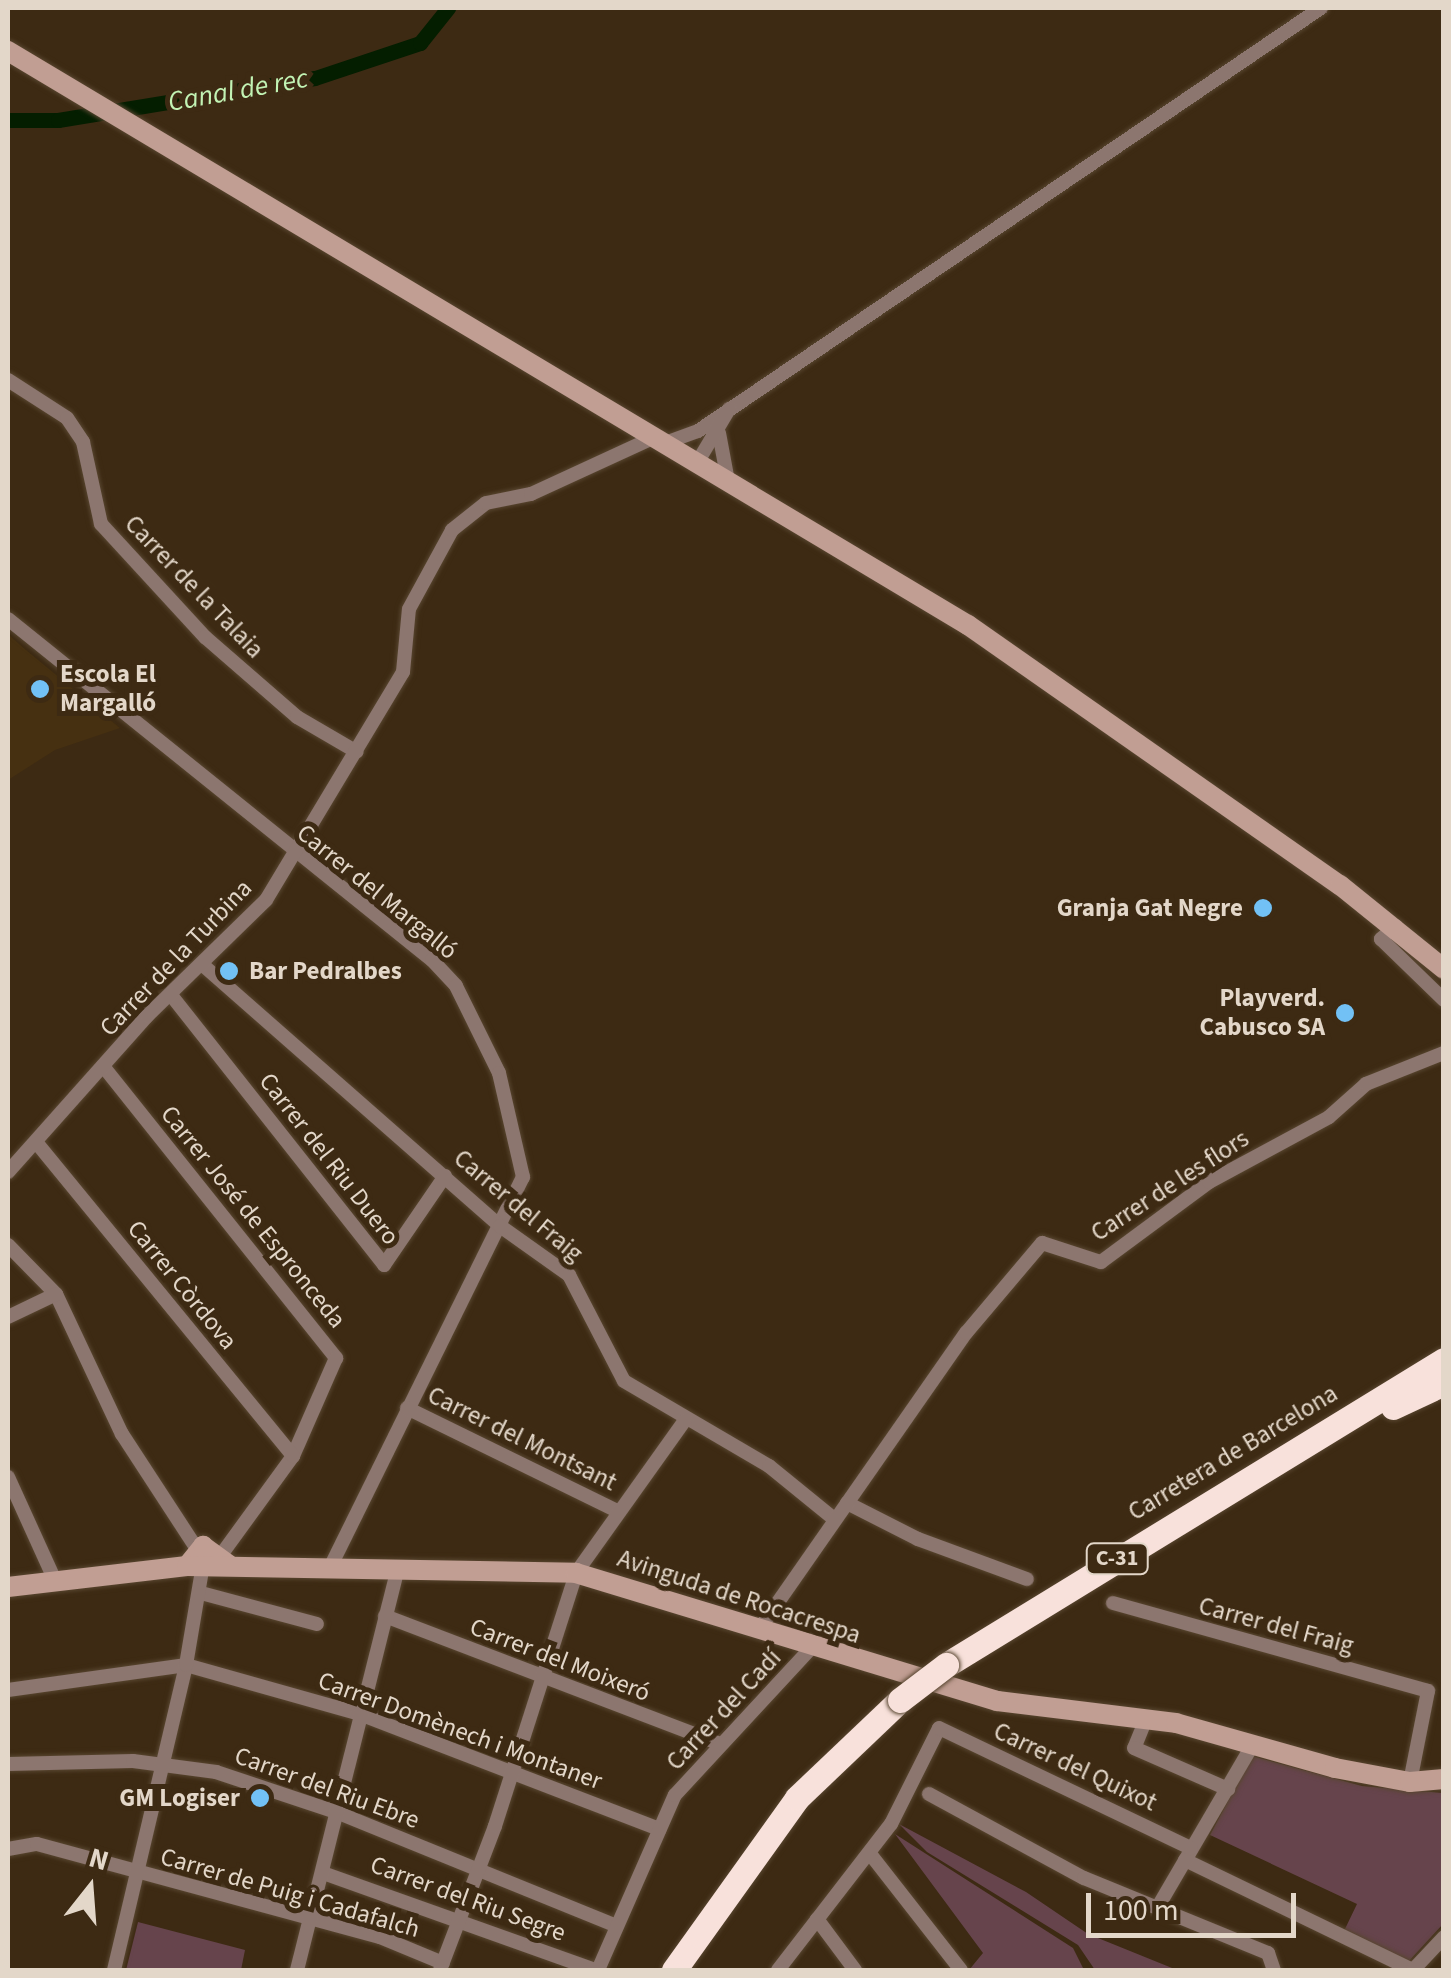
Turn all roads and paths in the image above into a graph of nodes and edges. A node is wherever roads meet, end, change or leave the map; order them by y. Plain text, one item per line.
1 (1321, 8) edge
2 (8, 52) edge
3 (8, 380) edge
4 (729, 409) junction
5 (698, 430) junction
6 (720, 432) junction
7 (660, 440) junction
8 (697, 463) junction
9 (728, 480) junction
10 (8, 619) edge
11 (357, 752) junction
12 (295, 855) junction
13 (1396, 926) junction
14 (204, 966) junction
15 (1444, 969) edge
16 (171, 996) junction
17 (1444, 1000) edge
18 (1444, 1054) edge
19 (103, 1066) junction
20 (36, 1142) junction
21 (8, 1172) edge
22 (446, 1176) junction
23 (500, 1226) junction
24 (8, 1245) edge
25 (56, 1294) junction
26 (8, 1318) edge
27 (1444, 1344) edge
28 (1444, 1360) edge
29 (1444, 1383) edge
30 (407, 1408) junction
31 (685, 1420) junction
32 (1288, 1455) junction
33 (293, 1456) junction
34 (8, 1476) edge
35 (848, 1502) junction
36 (617, 1511) junction
37 (833, 1518) junction
38 (208, 1560) junction
39 (331, 1566) junction
40 (398, 1568) junction
41 (576, 1572) junction
42 (1027, 1579) dead end
43 (56, 1583) junction
44 (8, 1587) edge
45 (201, 1593) junction
46 (1113, 1603) dead end
47 (385, 1616) junction
48 (317, 1624) dead end
49 (760, 1628) junction
50 (814, 1646) junction
51 (186, 1665) junction
52 (540, 1677) junction
53 (8, 1690) edge
54 (357, 1713) junction
55 (1146, 1719) junction
56 (720, 1744) junction
57 (1253, 1744) junction
58 (164, 1762) junction
59 (8, 1764) edge
60 (510, 1773) junction
61 (1444, 1779) edge
62 (1410, 1782) junction
63 (1228, 1790) junction
64 (929, 1794) dead end
65 (336, 1812) junction
66 (659, 1829) junction
67 (8, 1849) edge
68 (1188, 1854) junction
69 (870, 1855) junction
70 (478, 1870) junction
71 (138, 1872) junction
72 (323, 1873) junction
73 (1159, 1905) junction
74 (310, 1918) junction
75 (460, 1918) junction
76 (816, 1920) junction
77 (617, 1926) junction
78 (1444, 1937) edge
79 (442, 1967) edge
80 (114, 1970) edge
81 (297, 1970) edge
82 (597, 1970) edge
83 (674, 1970) edge
84 (778, 1970) edge
85 (855, 1970) edge
86 (960, 1970) edge
87 (1274, 1970) edge
88 (1413, 1970) edge

1 - 4 street, Carrer de la Turbina
2 - 7 street
3 - 11 street, Carrer de la Talaia
4 - 5 street, Carrer de la Turbina
4 - 6 street
5 - 7 street, Carrer de la Turbina
5 - 8 street
6 - 8 street
6 - 9 street
7 - 8 street
7 - 11 street, Carrer de la Turbina
8 - 9 street
9 - 13 street
10 - 12 street, Carrer del Margalló
11 - 12 street, Carrer de la Turbina
12 - 14 street, Carrer de la Turbina
12 - 23 street, Carrer del Margalló
13 - 15 street
13 - 17 street
14 - 16 street, Carrer de la Turbina
14 - 22 street, Carrer del Fraig
16 - 19 street, Carrer de la Turbina
16 - 22 street, Carrer del Riu Duero
18 - 35 street, Carrer de les flors
19 - 20 street, Carrer de la Turbina
19 - 33 street, Carrer José de Espronceda
20 - 21 street, Carrer de la Turbina
20 - 33 street, Carrer Còrdova
22 - 23 street, Carrer del Fraig
23 - 30 street, Carrer del Margalló
23 - 31 street, Carrer del Fraig
24 - 25 street
25 - 26 street
25 - 38 street
27 - 32 highway
28 - 32 highway, Carretera de Barcelona / C-31
29 - 32 highway
30 - 36 street, Carrer del Montsant
30 - 39 street, Carrer del Margalló
31 - 36 street
31 - 37 street, Carrer del Fraig
32 - 83 highway, Carretera de Barcelona / C-31, bridge
33 - 38 street, Carrer José de Espronceda
34 - 43 street
35 - 37 street
35 - 42 street
36 - 41 street
37 - 49 street
38 - 39 street, Avinguda de Rocacrespa
38 - 43 street, Avinguda de Rocacrespa
38 - 45 street
39 - 40 street, Avinguda de Rocacrespa
40 - 41 street, Avinguda de Rocacrespa
40 - 47 street
41 - 49 street, Avinguda de Rocacrespa
41 - 52 street
43 - 44 street, Avinguda de Rocacrespa
45 - 48 street
45 - 51 street
46 - 62 street, Carrer del Fraig
47 - 52 street, Carrer del Moixeró
47 - 54 street
49 - 50 street, Avinguda de Rocacrespa
50 - 55 street, Avinguda de Rocacrespa
50 - 56 street, Carrer del Cadí
51 - 53 street, Carrer Domènech i Montaner
51 - 54 street, Carrer Domènech i Montaner
51 - 58 street
52 - 56 street, Carrer del Moixeró
52 - 60 street
54 - 60 street, Carrer Domènech i Montaner
54 - 65 street
55 - 57 street, Avinguda de Rocacrespa
55 - 63 street
56 - 66 street, Carrer del Cadí
57 - 62 street, Avinguda de Rocacrespa
57 - 63 street
58 - 59 street, Carrer del Riu Ebre
58 - 65 street, Carrer del Riu Ebre
58 - 71 street
60 - 66 street, Carrer Domènech i Montaner
60 - 70 street
61 - 62 street, Avinguda de Rocacrespa
63 - 68 street
64 - 73 street
65 - 70 street, Carrer del Riu Ebre
65 - 72 street
66 - 77 street, Carrer del Cadí
67 - 71 street, Carrer de Puig i Cadafalch
68 - 69 street, Carrer del Quixot
68 - 73 street
68 - 88 street, Carrer del Quixot
69 - 76 street
69 - 86 street
70 - 75 street
70 - 77 street, Carrer del Riu Ebre
71 - 74 street, Carrer de Puig i Cadafalch
71 - 80 street
72 - 74 street
72 - 75 street, Carrer del Riu Segre
73 - 87 street
74 - 79 street, Carrer de Puig i Cadafalch
74 - 81 street
75 - 79 street
75 - 82 street, Carrer del Riu Segre
76 - 84 street
76 - 85 street
77 - 82 street, Carrer del Cadí
78 - 88 street

